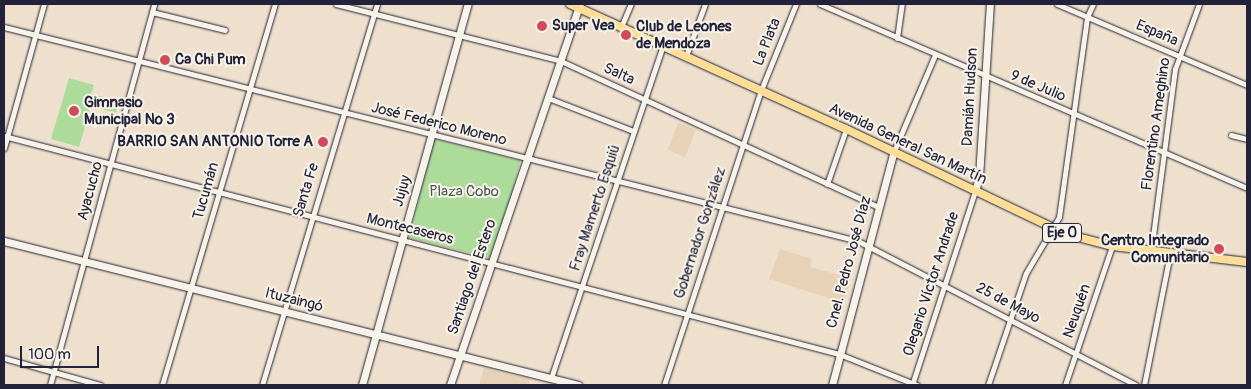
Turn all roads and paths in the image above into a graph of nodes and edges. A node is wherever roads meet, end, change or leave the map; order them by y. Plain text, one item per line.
1 (44, 4) edge
2 (154, 4) edge
3 (275, 4) edge
4 (336, 4) edge
5 (377, 4) edge
6 (468, 4) edge
7 (570, 4) edge
8 (631, 4) edge
9 (705, 4) edge
10 (796, 4) edge
11 (820, 4) edge
12 (902, 4) edge
13 (990, 4) edge
14 (1057, 4) edge
15 (1093, 4) edge
16 (1199, 4) edge
17 (580, 6) edge
18 (152, 12) junction
19 (374, 13) junction
20 (1087, 17) junction
21 (4, 27) edge
22 (621, 27) junction
23 (225, 30) dead end
24 (35, 35) junction
25 (459, 35) junction
26 (897, 38) junction
27 (663, 45) junction
28 (935, 55) junction
29 (686, 56) junction
30 (1178, 56) junction
31 (139, 59) junction
32 (561, 61) junction
33 (985, 77) junction
34 (1247, 85) edge
35 (250, 87) junction
36 (761, 90) junction
37 (548, 98) junction
38 (644, 100) junction
39 (343, 113) junction
40 (1074, 114) junction
41 (846, 129) junction
42 (633, 131) junction
43 (432, 135) junction
44 (1231, 135) dead end
45 (5, 136) edge
46 (1247, 139) edge
47 (742, 145) junction
48 (4, 148) edge
49 (894, 152) junction
50 (1164, 154) junction
51 (526, 159) junction
52 (110, 164) junction
53 (617, 181) junction
54 (827, 184) junction
55 (1247, 188) edge
56 (975, 191) junction
57 (218, 192) junction
58 (722, 206) junction
59 (878, 207) junction
60 (311, 216) junction
61 (1054, 229) junction
62 (402, 240) junction
63 (4, 241) edge
64 (868, 245) junction
65 (1112, 246) junction
66 (1150, 251) junction
67 (1170, 254) junction
68 (84, 261) junction
69 (492, 262) junction
70 (1247, 262) edge
71 (944, 283) junction
72 (581, 287) junction
73 (190, 288) junction
74 (283, 311) junction
75 (687, 313) junction
76 (1010, 318) junction
77 (376, 335) junction
78 (1076, 353) junction
79 (839, 354) junction
80 (460, 356) junction
81 (4, 358) edge
82 (54, 372) junction
83 (551, 378) junction
84 (833, 384) edge
85 (50, 385) edge
86 (100, 385) edge
87 (162, 385) edge
88 (262, 385) edge
89 (362, 385) edge
90 (450, 385) edge
91 (578, 385) edge
92 (664, 385) edge
93 (914, 385) edge
94 (988, 385) edge
95 (1065, 385) edge
96 (1136, 385) edge
97 (1144, 385) edge

1 - 24 street
2 - 18 street, Ayacucho
3 - 35 street, Tucumán
4 - 19 street, Salta
5 - 19 street, Santa Fe
6 - 25 street, Jujuy
7 - 17 main road, Avenida General San Martín / Eje 0
8 - 22 street
9 - 29 street
10 - 36 street, La Plata
11 - 26 street, 9 de Julio
12 - 26 street
13 - 33 street, Damián Hudson
14 - 20 street, España
15 - 20 street
16 - 30 street, Florentino Ameghino
17 - 22 main road, Avenida General San Martín / Eje 0
17 - 32 street, Santiago del Estero
18 - 23 street
18 - 31 street, Ayacucho
19 - 25 street, Salta
19 - 39 street, Santa Fe
20 - 30 street, España
20 - 40 street
21 - 24 street, José Federico Moreno
22 - 27 main road, Avenida General San Martín / Eje 0
24 - 31 street, José Federico Moreno
24 - 45 street
25 - 32 street, Salta
25 - 43 street, Jujuy
26 - 28 street, 9 de Julio
27 - 29 main road, Avenida General San Martín / Eje 0
27 - 38 street, Fray Mamerto Esquiú
28 - 33 street, 9 de Julio
28 - 49 street
29 - 36 main road, Avenida General San Martín / Eje 0
30 - 34 street, España
30 - 50 street, Florentino Ameghino
31 - 35 street, José Federico Moreno
31 - 52 street, Ayacucho
32 - 37 street, Santiago del Estero
32 - 38 street, Salta
33 - 40 street, 9 de Julio
33 - 56 street, Damián Hudson
35 - 39 street, José Federico Moreno
35 - 57 street, Tucumán
36 - 41 main road, Avenida General San Martín / Eje 0
36 - 47 street, Gobernador González
37 - 42 street
37 - 51 street, Santiago del Estero
38 - 42 street, Fray Mamerto Esquiú
38 - 47 street, Salta
39 - 43 street, José Federico Moreno
39 - 60 street, Santa Fe
40 - 50 street, 9 de Julio
40 - 61 street
41 - 49 main road, Avenida General San Martín / Eje 0
41 - 54 street
42 - 53 street, Fray Mamerto Esquiú
43 - 51 street, José Federico Moreno
43 - 62 street, Jujuy
44 - 46 street
45 - 48 street
45 - 52 street, Montecaseros
47 - 54 street, Salta
47 - 58 street, Gobernador González
49 - 56 main road, Avenida General San Martín / Eje 0
49 - 59 street, Cnel. Pedro José Díaz
50 - 55 street, 9 de Julio
50 - 66 street, Florentino Ameghino
51 - 53 street, José Federico Moreno
51 - 69 street, Santiago del Estero
52 - 57 street, Montecaseros
52 - 68 street, Ayacucho
53 - 58 street, José Federico Moreno
53 - 72 street, Fray Mamerto Esquiú
54 - 59 street, Salta
56 - 61 main road, Avenida General San Martín / Eje 0
56 - 71 street, Olegario Víctor Andrade
57 - 60 street, Montecaseros
57 - 73 street, Tucumán
58 - 64 street, José Federico Moreno
58 - 75 street, Gobernador González
59 - 64 street, Cnel. Pedro José Díaz
60 - 62 street, Montecaseros
60 - 74 street, Santa Fe
61 - 65 main road, Avenida General San Martín / Eje 0
61 - 76 street
62 - 69 street, Montecaseros
62 - 77 street, Jujuy
63 - 68 street, Ituzaingó
64 - 71 street, 25 de Mayo
64 - 79 street, Cnel. Pedro José Díaz
65 - 66 main road, Avenida General San Martín / Eje 0
65 - 78 street, Neuquén
66 - 67 main road, Avenida General San Martín / Eje 0
67 - 70 main road, Avenida General San Martín / Eje 0
67 - 97 street
68 - 73 street, Ituzaingó
68 - 82 street, Ayacucho
69 - 72 street, Montecaseros
69 - 80 street, Santiago del Estero
71 - 76 street, 25 de Mayo
71 - 93 street, Olegario Víctor Andrade
72 - 75 street, Montecaseros
72 - 83 street, Fray Mamerto Esquiú
73 - 74 street, Ituzaingó
73 - 87 street, Tucumán
74 - 77 street, Ituzaingó
74 - 88 street, Santa Fe
75 - 79 street, Montecaseros
75 - 92 street, Gobernador González
76 - 78 street, 25 de Mayo
76 - 94 street
77 - 80 street, Ituzaingó
77 - 89 street, Jujuy
78 - 95 street, Neuquén
78 - 96 street, 25 de Mayo
79 - 84 street, Cnel. Pedro José Díaz
79 - 93 street, Montecaseros
80 - 83 street, Ituzaingó
80 - 90 street, Santiago del Estero
81 - 82 street
82 - 85 street, Ayacucho
82 - 86 street
83 - 91 street, Ituzaingó

